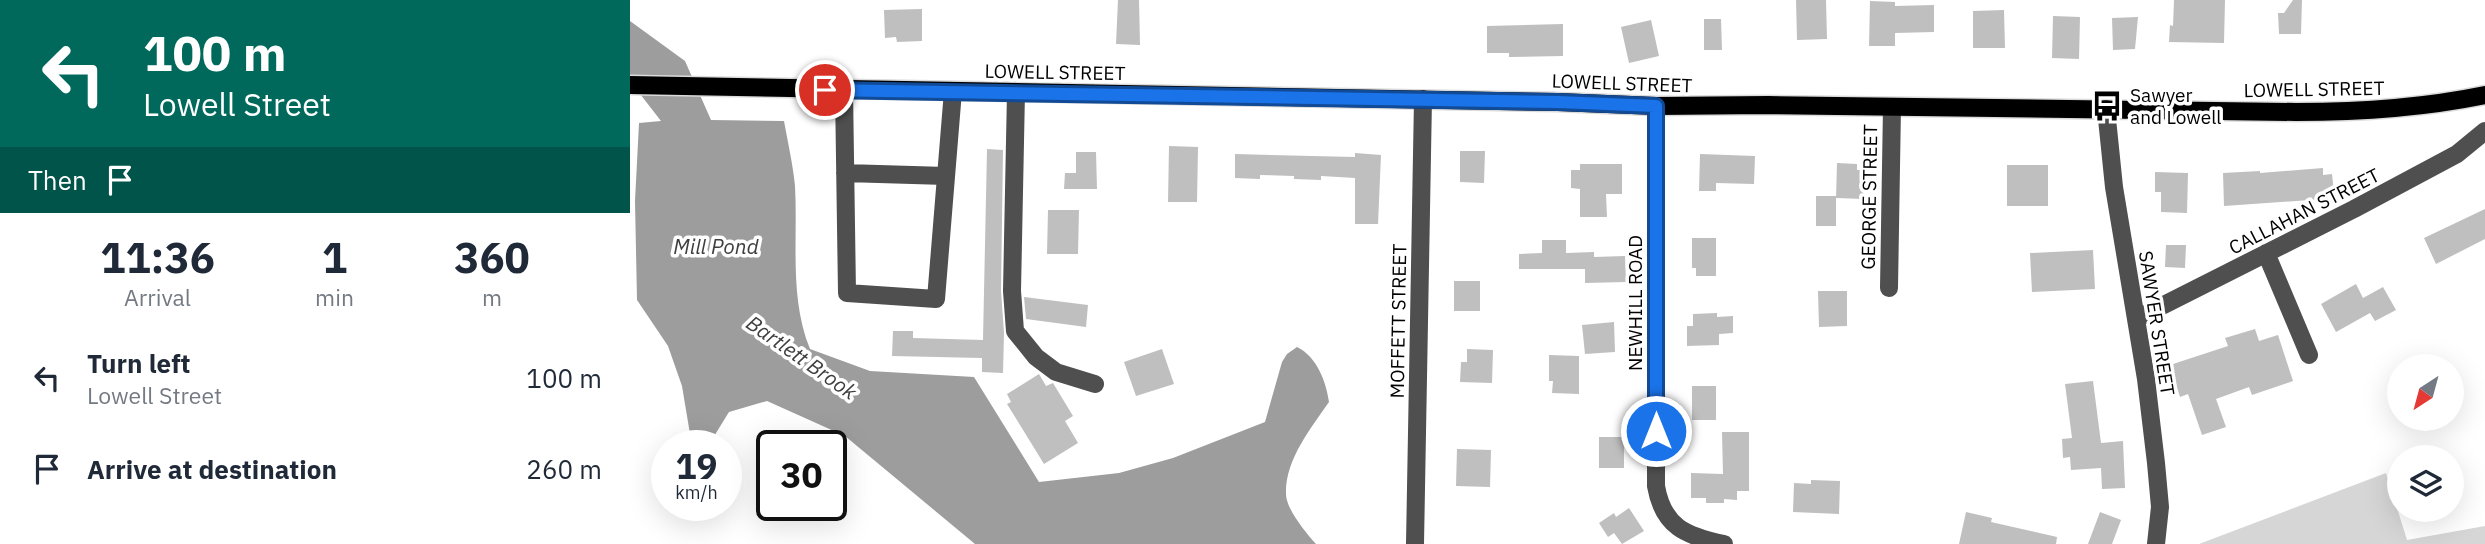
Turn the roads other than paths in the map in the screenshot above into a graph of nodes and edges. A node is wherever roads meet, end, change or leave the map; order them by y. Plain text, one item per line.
1 (630, 85) edge
2 (844, 90) junction
3 (953, 91) junction
4 (1016, 92) junction
5 (2485, 95) edge
6 (1423, 99) junction
7 (1656, 106) junction
8 (1892, 107) junction
9 (2106, 109) junction
10 (2485, 131) edge
11 (845, 173) junction
12 (946, 176) junction
13 (2266, 253) junction
14 (1889, 288) dead end
15 (2136, 319) junction
16 (2309, 355) dead end
17 (1094, 384) dead end
18 (1415, 544) edge
19 (1724, 544) edge
20 (2156, 544) edge

1 - 2 main road, LOWELL STREET
2 - 3 main road, LOWELL STREET
2 - 11 street
3 - 4 main road, LOWELL STREET
3 - 12 street
4 - 6 main road, LOWELL STREET
4 - 17 street
5 - 9 main road, LOWELL STREET
6 - 7 main road, LOWELL STREET
6 - 18 street, MOFFETT STREET
7 - 8 main road, LOWELL STREET
7 - 19 street, NEWHILL ROAD
8 - 9 main road, LOWELL STREET
8 - 14 street, GEORGE STREET
9 - 15 street, SAWYER STREET
10 - 13 street, CALLAHAN STREET
11 - 12 street
11 - 12 street
13 - 15 street, CALLAHAN STREET
13 - 16 street
15 - 20 street, SAWYER STREET

